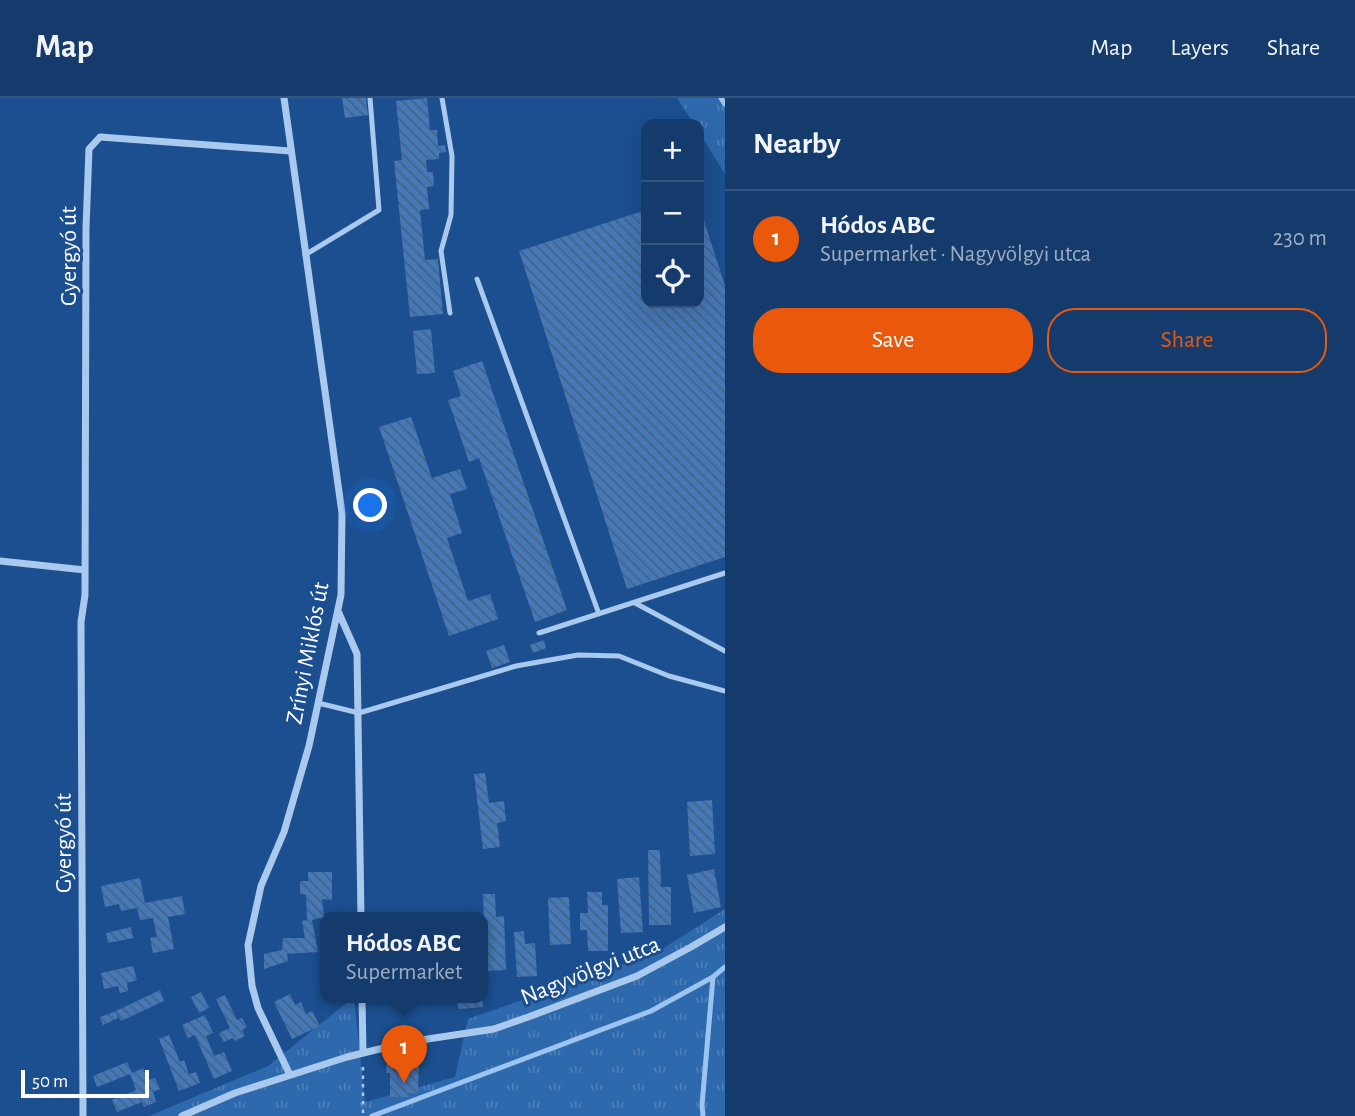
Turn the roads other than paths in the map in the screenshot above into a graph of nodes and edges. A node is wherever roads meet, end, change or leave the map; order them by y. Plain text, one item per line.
1 (284, 98) edge
2 (370, 98) edge
3 (442, 98) edge
4 (290, 151) junction
5 (305, 255) junction
6 (477, 279) dead end
7 (450, 313) dead end
8 (0, 561) edge
9 (85, 570) junction
10 (725, 573) edge
11 (635, 602) junction
12 (338, 611) junction
13 (598, 614) junction
14 (540, 634) dead end
15 (725, 651) edge
16 (725, 691) edge
17 (318, 703) junction
18 (359, 713) junction
19 (361, 912) edge
20 (725, 927) edge
21 (362, 1003) edge
22 (363, 1053) junction
23 (290, 1075) junction
24 (83, 1116) edge
25 (182, 1116) edge

1 - 4 street, Zrínyi Miklós út
2 - 5 lane
3 - 7 lane
4 - 5 street, Zrínyi Miklós út
4 - 9 street, Gyergyó út
5 - 12 street, Zrínyi Miklós út
6 - 13 lane
8 - 9 street
9 - 24 street, Gyergyó út
10 - 11 lane
11 - 13 lane
11 - 15 lane
12 - 17 street, Zrínyi Miklós út
12 - 18 street
13 - 14 lane
16 - 18 lane
17 - 18 lane
17 - 23 street, Zrínyi Miklós út
18 - 19 street
20 - 22 street, Nagyvölgyi utca
21 - 22 street
22 - 23 street, Nagyvölgyi utca
23 - 25 street, Nagyvölgyi utca

